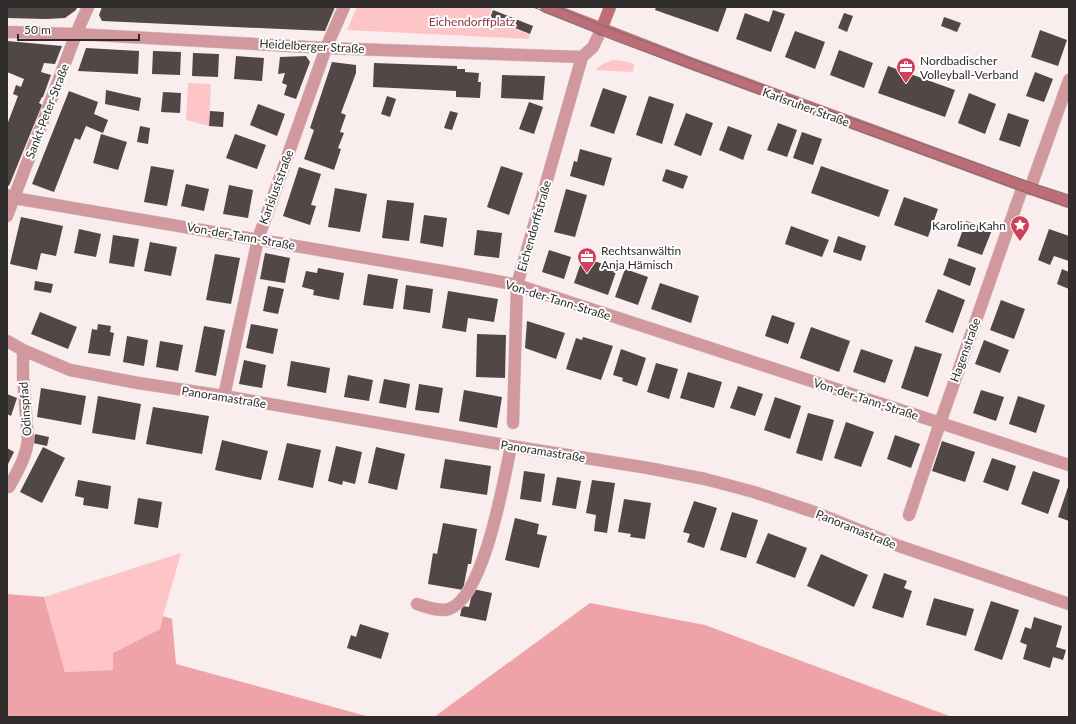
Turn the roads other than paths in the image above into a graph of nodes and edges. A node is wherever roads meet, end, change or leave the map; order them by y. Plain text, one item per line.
1 (88, 7) edge
2 (344, 7) edge
3 (546, 7) edge
4 (610, 7) edge
5 (601, 30) junction
6 (7, 32) edge
7 (76, 34) junction
8 (326, 48) junction
9 (582, 58) junction
10 (1069, 80) edge
11 (1026, 188) junction
12 (10, 196) edge
13 (1069, 202) edge
14 (7, 216) edge
15 (258, 239) junction
16 (517, 285) junction
17 (7, 341) edge
18 (23, 350) junction
19 (224, 396) junction
20 (513, 423) dead end
21 (940, 423) junction
22 (511, 446) junction
23 (1069, 465) edge
24 (9, 487) dead end
25 (909, 515) dead end
26 (416, 604) dead end
27 (1069, 604) edge

1 - 7 street, Sankt-Peter-Straße
2 - 8 street, Karlsluststraße
3 - 5 main road, Karlsruher Straße
4 - 5 main road
5 - 9 street
5 - 11 main road, Karlsruher Straße
6 - 7 street, Heidelberger Straße
7 - 8 street, Heidelberger Straße
7 - 12 street, Sankt-Peter-Straße
8 - 9 street, Heidelberger Straße
8 - 15 street, Karlsluststraße
9 - 16 street, Eichendorffstraße
10 - 11 street, Hagenstraße
11 - 13 main road, Karlsruher Straße
11 - 21 street, Hagenstraße
12 - 14 street, Sankt-Peter-Straße
12 - 15 street, Von-der-Tann-Straße
15 - 16 street, Von-der-Tann-Straße
15 - 19 street, Karlsluststraße
16 - 20 street, Eichendorffstraße
16 - 21 street, Von-der-Tann-Straße
17 - 18 street, Panoramastraße
18 - 19 street, Panoramastraße
18 - 24 street, Odinspfad
19 - 22 street, Panoramastraße
21 - 23 street, Von-der-Tann-Straße
21 - 25 street, Hagenstraße
22 - 26 street
22 - 27 street, Panoramastraße

